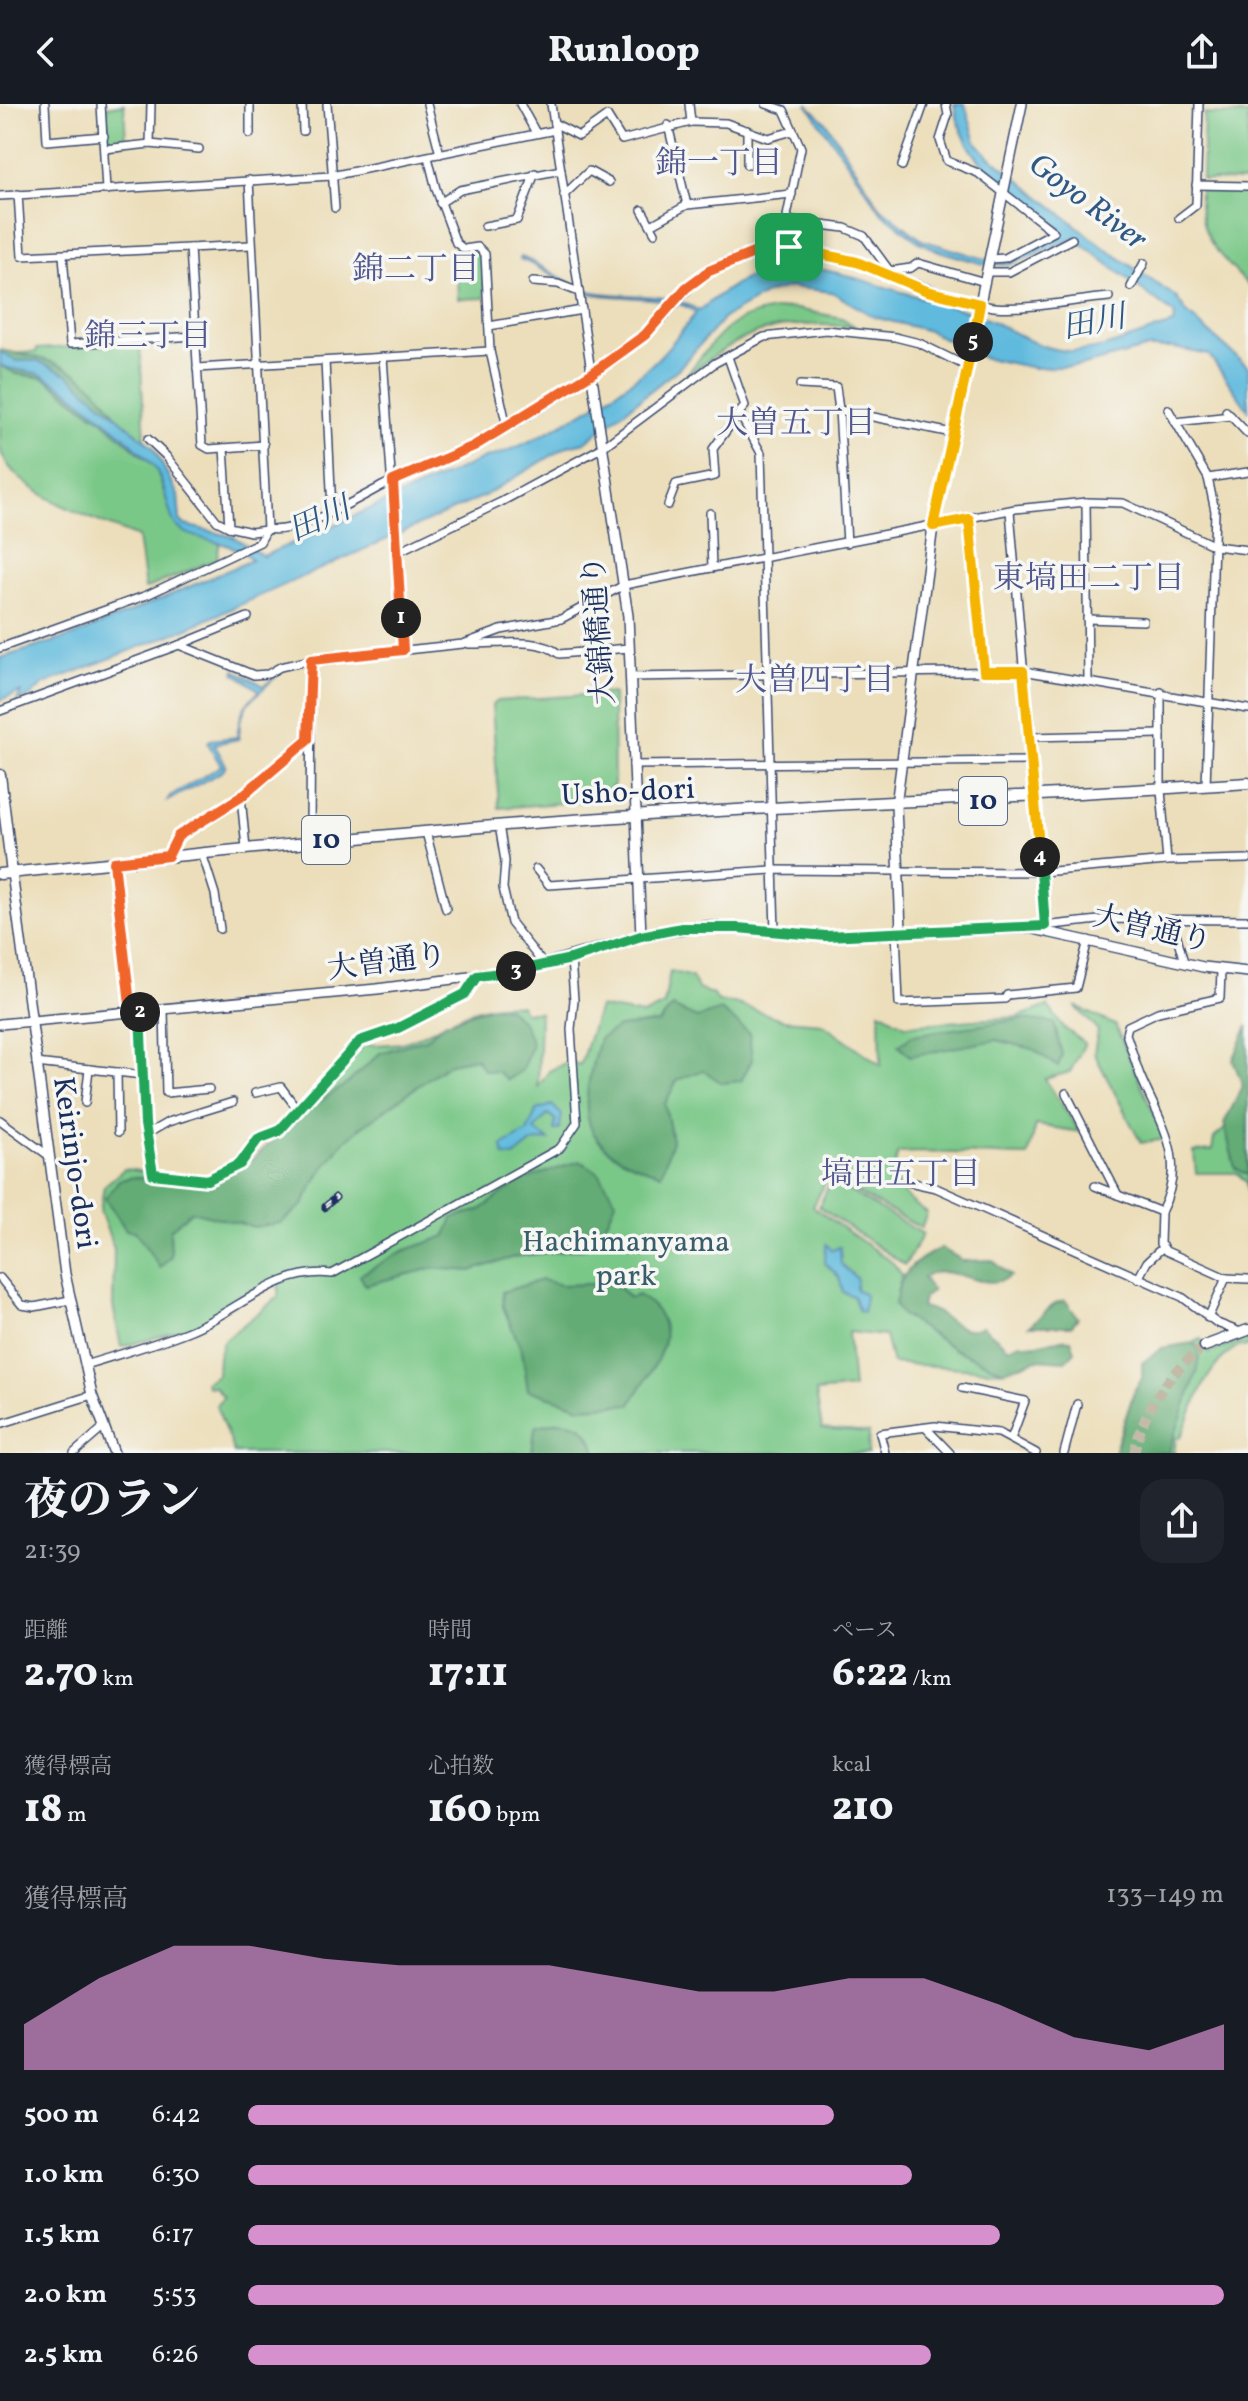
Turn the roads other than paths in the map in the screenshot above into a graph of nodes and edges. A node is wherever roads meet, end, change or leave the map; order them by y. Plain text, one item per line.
1 (45, 104) edge
2 (101, 104) edge
3 (151, 104) edge
4 (250, 104) edge
5 (302, 104) edge
6 (327, 104) edge
7 (427, 104) edge
8 (520, 104) edge
9 (551, 104) edge
10 (689, 104) edge
11 (766, 104) edge
12 (924, 104) edge
13 (946, 104) edge
14 (1022, 104) edge
15 (1199, 104) edge
16 (691, 122) junction
17 (668, 125) junction
18 (554, 126) junction
19 (747, 130) junction
20 (303, 131) dead end
21 (793, 131) junction
22 (536, 133) junction
23 (250, 134) dead end
24 (104, 136) junction
25 (150, 144) junction
26 (104, 149) junction
27 (199, 149) dead end
28 (440, 154) junction
29 (428, 157) junction
30 (747, 165) dead end
31 (902, 166) dead end
32 (561, 170) junction
33 (535, 173) junction
34 (331, 176) junction
35 (249, 180) junction
36 (609, 182) dead end
37 (1196, 185) junction
38 (1248, 186) edge
39 (106, 190) junction
40 (1004, 192) junction
41 (18, 194) junction
42 (792, 194) junction
43 (564, 195) junction
44 (0, 196) edge
45 (440, 203) junction
46 (687, 205) junction
47 (335, 208) dead end
48 (642, 210) dead end
49 (1179, 218) dead end
50 (791, 221) junction
51 (651, 225) junction
52 (485, 226) dead end
53 (655, 233) dead end
54 (1072, 239) dead end
55 (251, 245) junction
56 (789, 247) junction
57 (190, 248) junction
58 (63, 255) junction
59 (990, 259) junction
60 (1144, 263) dead end
61 (891, 273) junction
62 (986, 277) junction
63 (533, 282) dead end
64 (1131, 287) dead end
65 (579, 292) junction
66 (1109, 297) dead end
67 (980, 306) junction
68 (582, 310) junction
69 (489, 326) junction
70 (195, 336) junction
71 (490, 351) junction
72 (383, 357) junction
73 (728, 357) junction
74 (325, 361) junction
75 (259, 364) junction
76 (968, 365) junction
77 (197, 368) junction
78 (592, 379) junction
79 (800, 385) dead end
80 (1168, 409) dead end
81 (839, 410) junction
82 (739, 413) junction
83 (1175, 422) junction
84 (507, 427) junction
85 (952, 433) junction
86 (1248, 434) edge
87 (148, 439) dead end
88 (603, 444) junction
89 (264, 445) junction
90 (224, 448) junction
91 (1248, 472) edge
92 (1208, 478) junction
93 (393, 484) junction
94 (1086, 502) junction
95 (668, 505) dead end
96 (332, 511) junction
97 (1010, 511) junction
98 (710, 513) dead end
99 (969, 519) junction
100 (933, 526) junction
101 (229, 527) junction
102 (266, 530) junction
103 (847, 543) junction
104 (1215, 546) junction
105 (397, 548) junction
106 (1248, 550) edge
107 (766, 558) junction
108 (712, 568) junction
109 (624, 585) junction
110 (248, 617) dead end
111 (1087, 619) junction
112 (1143, 621) dead end
113 (463, 644) junction
114 (179, 645) junction
115 (0, 648) edge
116 (629, 648) junction
117 (403, 650) junction
118 (311, 660) junction
119 (984, 671) junction
120 (1023, 671) junction
121 (913, 673) junction
122 (768, 675) junction
123 (630, 677) junction
124 (1088, 680) junction
125 (1161, 692) junction
126 (1207, 699) junction
127 (1248, 709) edge
128 (0, 711) edge
129 (1161, 734) junction
130 (1029, 737) junction
131 (308, 740) junction
132 (1030, 761) junction
133 (769, 762) junction
134 (902, 762) junction
135 (633, 765) junction
136 (0, 775) edge
137 (1248, 783) edge
138 (1206, 786) junction
139 (1161, 790) junction
140 (241, 797) junction
141 (1035, 798) junction
142 (896, 805) junction
143 (770, 810) junction
144 (635, 816) junction
145 (499, 825) junction
146 (426, 832) junction
147 (310, 842) junction
148 (246, 848) junction
149 (202, 853) junction
150 (168, 856) junction
151 (1248, 859) edge
152 (1167, 861) junction
153 (114, 862) junction
154 (536, 869) dead end
155 (898, 869) junction
156 (772, 870) junction
157 (1042, 872) junction
158 (6, 874) edge
159 (638, 878) junction
160 (446, 909) dead end
161 (1248, 920) edge
162 (1173, 922) junction
163 (1045, 926) junction
164 (1029, 928) junction
165 (220, 929) dead end
166 (899, 931) junction
167 (775, 932) junction
168 (641, 936) junction
169 (1088, 940) junction
170 (571, 959) junction
171 (1184, 962) junction
172 (545, 966) junction
173 (1221, 970) junction
174 (1248, 972) edge
175 (477, 976) junction
176 (164, 1010) junction
177 (136, 1012) junction
178 (31, 1021) junction
179 (0, 1024) edge
180 (36, 1063) junction
181 (89, 1069) junction
182 (117, 1072) junction
183 (143, 1075) junction
184 (209, 1089) dead end
185 (255, 1093) dead end
186 (1066, 1093) dead end
187 (233, 1102) dead end
188 (85, 1103) dead end
189 (298, 1110) junction
190 (0, 1120) edge
191 (118, 1132) dead end
192 (147, 1134) junction
193 (49, 1156) junction
194 (909, 1182) dead end
195 (1095, 1186) dead end
196 (1118, 1195) junction
197 (1161, 1212) junction
198 (1163, 1247) junction
199 (0, 1278) edge
200 (1226, 1278) junction
201 (1138, 1279) junction
202 (1248, 1279) edge
203 (70, 1300) junction
204 (1208, 1318) junction
205 (1244, 1331) edge
206 (1205, 1346) tunnel mouth
207 (85, 1365) junction
208 (962, 1388) dead end
209 (92, 1395) junction
210 (1077, 1404) dead end
211 (0, 1424) edge
212 (104, 1427) junction
213 (924, 1427) junction
214 (1011, 1439) junction
215 (74, 1453) edge
216 (114, 1453) edge
217 (885, 1453) edge
218 (950, 1453) edge
219 (1036, 1453) edge
220 (1064, 1453) edge

1 - 24 street
2 - 24 street
3 - 25 street
4 - 23 street
5 - 20 street
6 - 34 street
7 - 28 street
8 - 22 street
9 - 18 street
10 - 16 street
11 - 21 street
12 - 31 street
13 - 40 street
14 - 40 street
15 - 37 street
16 - 17 street
16 - 19 street
17 - 18 street
17 - 46 street
18 - 22 street
18 - 32 street
19 - 21 street
19 - 30 street
21 - 42 street
22 - 28 street
24 - 26 street
25 - 26 street
25 - 27 street
26 - 39 street
28 - 29 street
29 - 34 street
29 - 45 street
32 - 33 street
32 - 43 street
33 - 45 street
33 - 52 street
34 - 35 street
34 - 47 street
35 - 39 street
35 - 55 street
36 - 43 street
37 - 38 street
37 - 49 street
39 - 41 street
40 - 59 street
40 - 59 street
41 - 44 street
41 - 58 street
42 - 46 street
42 - 50 street
43 - 65 street
45 - 69 street
46 - 51 street
48 - 51 street
50 - 56 street
50 - 61 street
51 - 53 street
54 - 62 street
55 - 57 street
55 - 75 street
56 - 61 street
56 - 78 street
57 - 58 street
57 - 70 street
58 - 70 street
59 - 62 street
60 - 64 street
61 - 62 street
61 - 67 street
62 - 67 street
63 - 65 street
65 - 68 street
66 - 67 street
67 - 76 street
68 - 69 street
68 - 78 street
69 - 71 street
70 - 77 street
71 - 72 street
71 - 84 street
72 - 74 street
72 - 93 street
73 - 76 street
73 - 82 street
73 - 88 street
74 - 75 street
74 - 96 street
75 - 77 street
75 - 89 street
76 - 85 street
77 - 90 street
78 - 84 street
78 - 88 street, 大錦橋通り
79 - 81 street
80 - 83 street
81 - 85 street
81 - 103 street
82 - 95 street
82 - 107 street
83 - 86 street
83 - 92 street
84 - 93 street
85 - 100 street
87 - 101 street
88 - 105 street
88 - 109 street, 大錦橋通り
89 - 90 street
89 - 102 street
90 - 101 street
91 - 92 street
92 - 104 street
93 - 96 street
93 - 105 street
94 - 97 street
94 - 104 street
94 - 111 street
96 - 102 street
97 - 99 street
97 - 120 street
98 - 108 street
99 - 100 street
99 - 119 street
100 - 103 street
100 - 121 street
101 - 102 street
102 - 115 street
103 - 107 street
104 - 106 street
104 - 126 street
105 - 117 street
107 - 108 street
107 - 122 street
108 - 109 street
109 - 113 street
109 - 116 street, 大錦橋通り
110 - 114 street
111 - 112 street
111 - 124 street
113 - 116 street
113 - 117 street
114 - 118 street
114 - 128 street
116 - 123 street, 大錦橋通り
117 - 118 street
118 - 131 street
119 - 120 street
119 - 121 street
120 - 124 street
120 - 130 street
121 - 122 street
121 - 134 street
122 - 123 street
122 - 133 street
123 - 135 street, 大錦橋通り
124 - 125 street
125 - 126 street
125 - 129 street
126 - 127 street
126 - 138 street
129 - 130 street
129 - 139 street
130 - 132 street
131 - 140 street
131 - 147 street
132 - 134 street
132 - 141 street
133 - 134 street
133 - 135 street
133 - 143 street
134 - 142 street
135 - 144 street, 大錦橋通り
136 - 158 main road
137 - 138 main road, Usho-dori / 10
138 - 139 main road, Usho-dori / 10
139 - 141 main road, Usho-dori / 10
139 - 152 street
140 - 148 street
140 - 150 street
141 - 142 main road, Usho-dori / 10
141 - 157 street
142 - 143 main road, Usho-dori / 10
142 - 155 street
143 - 144 main road, Usho-dori / 10
143 - 156 street
144 - 145 main road, Usho-dori / 10
144 - 159 street, 大錦橋通り
145 - 146 main road, Usho-dori / 10
145 - 172 street
146 - 147 main road, Usho-dori / 10
146 - 160 street
147 - 148 main road, Usho-dori / 10
148 - 149 main road, Usho-dori / 10
149 - 150 main road, Usho-dori / 10
149 - 165 street
150 - 153 main road, Usho-dori / 10
151 - 152 street
152 - 157 street
153 - 158 main road, Usho-dori / 10
153 - 177 street
154 - 159 street
155 - 156 street
155 - 157 street
155 - 166 street
156 - 159 street
156 - 167 street
157 - 163 street
158 - 178 street, Keirinjo-dori
159 - 168 street, 大錦橋通り
161 - 162 street
162 - 163 street
162 - 171 street
163 - 164 street
164 - 166 street, 大曽通り
164 - 169 street, 大曽通り
166 - 167 street, 大曽通り
166 - 169 street
167 - 168 street, 大曽通り
168 - 170 street, 大曽通り
169 - 171 street, 大曽通り
170 - 172 street, 大曽通り
170 - 207 street
171 - 173 street, 大曽通り
172 - 175 street, 大曽通り
173 - 174 street, 大曽通り
173 - 197 street
175 - 176 street, 大曽通り
175 - 189 street
176 - 177 street, 大曽通り
176 - 184 street
177 - 178 street, 大曽通り
177 - 183 street
178 - 179 street, 大曽通り
178 - 180 street, Keirinjo-dori
180 - 181 street
180 - 193 street, Keirinjo-dori
181 - 182 street
181 - 188 street
182 - 183 street
182 - 191 street
183 - 192 street
185 - 189 street
186 - 196 street
187 - 192 street
189 - 192 street
190 - 193 street
193 - 203 street, Keirinjo-dori
194 - 201 street
195 - 196 street
196 - 197 street
197 - 198 street
198 - 200 street
198 - 201 street
199 - 203 street
200 - 202 street
200 - 204 street
201 - 204 street
203 - 207 street, Keirinjo-dori
204 - 205 street
205 - 206 main road
207 - 209 street, Keirinjo-dori
208 - 214 street
209 - 211 street
209 - 212 street, Keirinjo-dori
210 - 220 street
212 - 215 street
212 - 216 street, Keirinjo-dori
213 - 214 street
213 - 217 street
213 - 218 street
214 - 219 street

